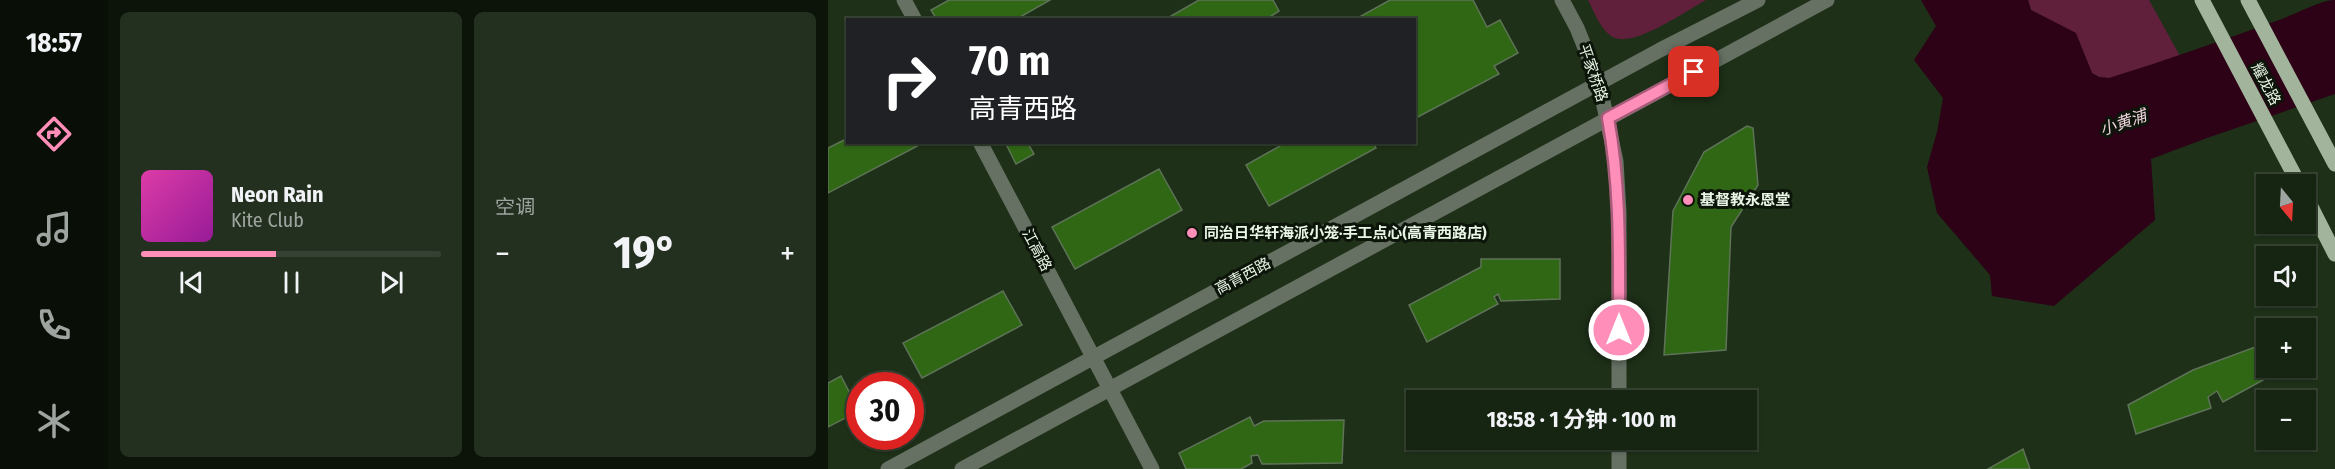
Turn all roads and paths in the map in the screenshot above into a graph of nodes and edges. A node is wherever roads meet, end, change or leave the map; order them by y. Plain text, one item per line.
1 (904, 0) edge
2 (1563, 0) edge
3 (1758, 0) edge
4 (1827, 0) edge
5 (2202, 0) edge
6 (2252, 7) edge
7 (914, 18) edge
8 (1599, 83) junction
9 (1608, 118) junction
10 (981, 144) edge
11 (2335, 164) edge
12 (2294, 174) edge
13 (2316, 217) edge
14 (2335, 254) edge
15 (1093, 357) junction
16 (1110, 388) junction
17 (1619, 390) edge
18 (1618, 450) edge
19 (888, 469) edge
20 (962, 469) edge
21 (1152, 469) edge
22 (1618, 469) edge

1 - 7 street
2 - 8 street, 平家桥路
3 - 8 street, 高青西路
4 - 9 street
5 - 12 main road, 耀龙路
6 - 11 main road, 耀龙路
8 - 9 street, 平家桥路
8 - 15 street, 高青西路
9 - 16 street
9 - 17 street, 平家桥路
10 - 15 street, 江高路
13 - 14 main road
15 - 16 street, 江高路
15 - 19 street, 高青西路
16 - 20 street
16 - 21 street, 江高路
18 - 22 street

